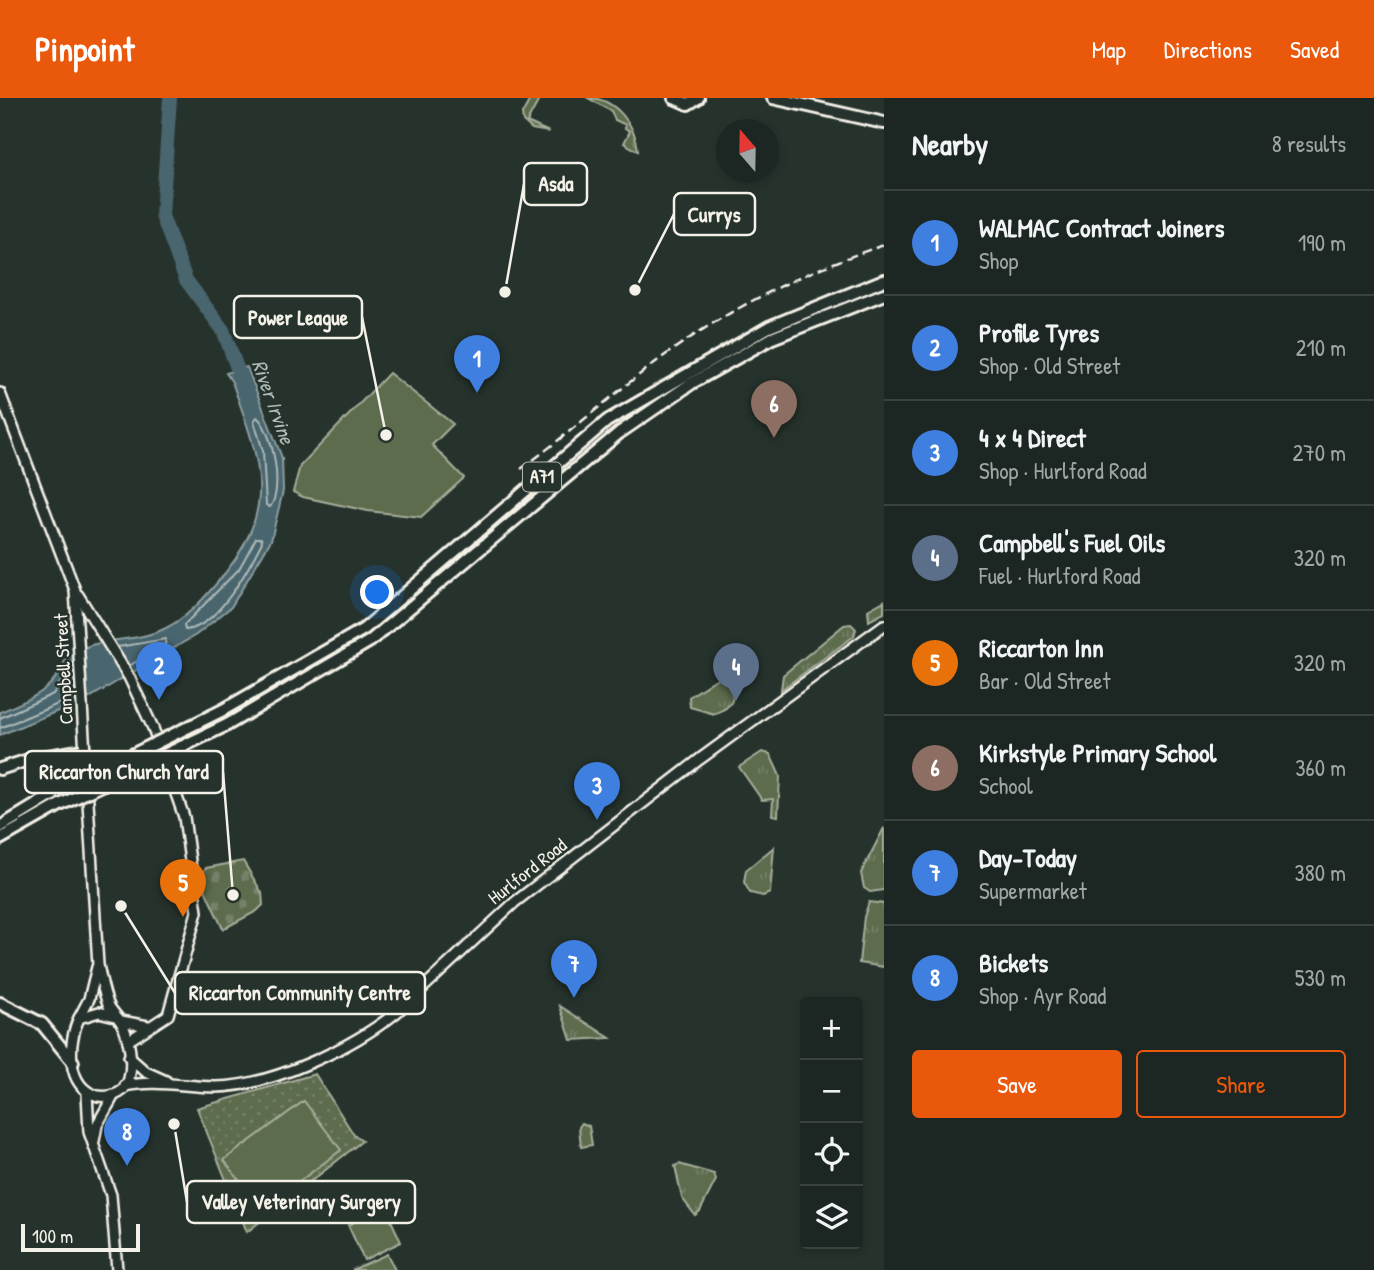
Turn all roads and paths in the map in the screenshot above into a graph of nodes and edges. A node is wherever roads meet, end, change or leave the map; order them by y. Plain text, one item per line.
1 (674, 98) edge
2 (698, 98) edge
3 (773, 98) edge
4 (884, 123) edge
5 (884, 280) edge
6 (884, 294) edge
7 (0, 393) edge
8 (75, 590) junction
9 (78, 621) junction
10 (93, 622) junction
11 (884, 625) edge
12 (84, 750) junction
13 (0, 769) edge
14 (0, 827) edge
15 (0, 839) edge
16 (98, 965) junction
17 (0, 1003) edge
18 (79, 1018) junction
19 (118, 1019) junction
20 (148, 1026) junction
21 (128, 1041) junction
22 (130, 1057) junction
23 (73, 1062) junction
24 (171, 1084) junction
25 (125, 1086) junction
26 (87, 1093) junction
27 (114, 1095) junction
28 (93, 1146) junction
29 (117, 1270) edge

1 - 2 main road
3 - 4 main road
5 - 14 main road, A71, bridge
6 - 15 main road, A71, bridge
7 - 8 main road, Campbell Street
8 - 9 main road, Campbell Street
8 - 10 main road
9 - 10 main road
9 - 12 main road, Campbell Street
10 - 20 main road
11 - 24 main road, Hurlford Road
12 - 13 main road
12 - 16 main road, Campbell Street
16 - 18 main road, Campbell Street
16 - 19 main road, Campbell Street
17 - 23 main road
18 - 19 main road
18 - 23 main road
19 - 20 main road
19 - 21 main road
20 - 21 main road
21 - 22 main road
22 - 24 main road, Hurlford Road
22 - 25 main road
23 - 26 main road
24 - 25 main road, Hurlford Road
25 - 27 main road
26 - 27 main road
26 - 28 main road
27 - 28 main road
28 - 29 main road

